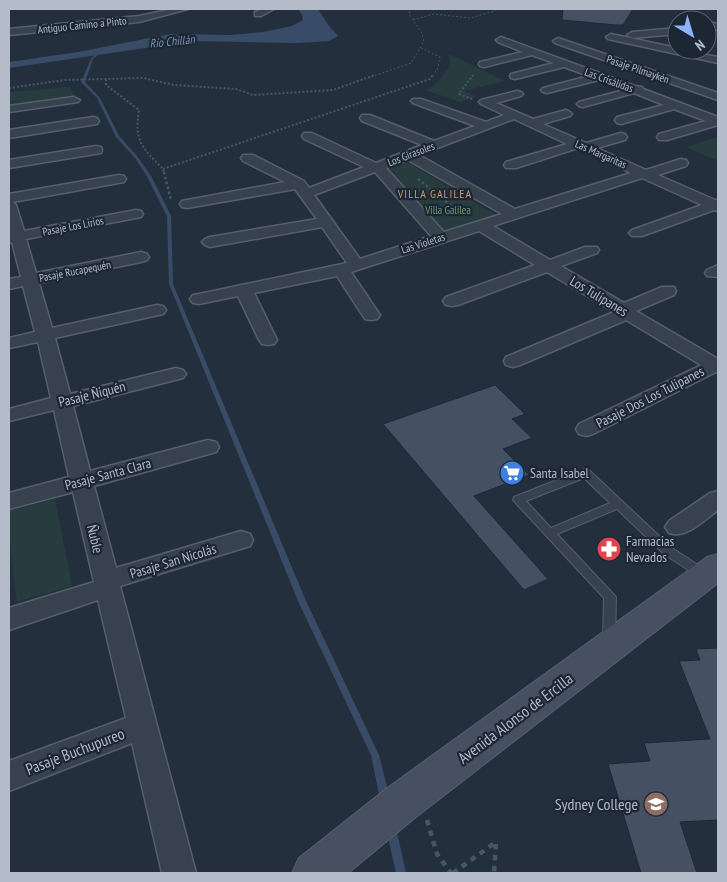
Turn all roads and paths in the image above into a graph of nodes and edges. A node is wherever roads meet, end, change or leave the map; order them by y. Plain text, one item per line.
1 (184, 9) edge
2 (270, 9) edge
3 (411, 9) edge
4 (494, 9) edge
5 (258, 14) dead end
6 (413, 20) junction
7 (9, 32) edge
8 (667, 32) edge
9 (501, 40) dead end
10 (512, 44) junction
11 (667, 46) edge
12 (420, 48) junction
13 (664, 48) junction
14 (667, 49) edge
15 (533, 52) junction
16 (647, 56) dead end
17 (709, 60) edge
18 (484, 64) dead end
19 (565, 64) junction
20 (694, 66) dead end
21 (474, 74) dead end
22 (515, 76) dead end
23 (599, 76) junction
24 (106, 79) junction
25 (669, 80) junction
26 (9, 88) edge
27 (547, 90) dead end
28 (635, 90) junction
29 (517, 94) dead end
30 (718, 97) edge
31 (74, 100) dead end
32 (417, 101) dead end
33 (485, 102) junction
34 (583, 104) dead end
35 (675, 104) junction
36 (9, 109) edge
37 (566, 114) dead end
38 (515, 115) junction
39 (366, 118) dead end
40 (621, 120) dead end
41 (93, 121) dead end
42 (718, 121) edge
43 (532, 123) junction
44 (486, 126) junction
45 (9, 134) edge
46 (308, 136) dead end
47 (620, 137) dead end
48 (663, 138) dead end
49 (582, 145) junction
50 (435, 146) junction
51 (96, 150) dead end
52 (412, 157) junction
53 (248, 158) dead end
54 (681, 163) dead end
55 (9, 164) edge
56 (511, 165) dead end
57 (377, 167) junction
58 (163, 169) junction
59 (644, 173) junction
60 (471, 177) dead end
61 (119, 179) dead end
62 (455, 182) junction
63 (303, 189) junction
64 (9, 198) edge
65 (172, 203) dead end
66 (187, 204) dead end
67 (9, 205) edge
68 (717, 205) edge
69 (136, 214) dead end
70 (513, 214) junction
71 (327, 222) junction
72 (480, 225) junction
73 (637, 234) dead end
74 (13, 237) edge
75 (441, 238) junction
76 (210, 242) dead end
77 (591, 250) dead end
78 (141, 257) dead end
79 (548, 266) junction
80 (349, 267) junction
81 (30, 280) junction
82 (9, 284) edge
83 (244, 290) junction
84 (668, 290) dead end
85 (199, 299) dead end
86 (452, 301) dead end
87 (157, 310) dead end
88 (625, 311) junction
89 (371, 315) dead end
90 (45, 335) junction
91 (268, 340) dead end
92 (9, 343) edge
93 (513, 361) dead end
94 (715, 363) edge
95 (176, 374) dead end
96 (62, 402) junction
97 (9, 415) edge
98 (586, 429) dead end
99 (208, 447) dead end
100 (81, 481) junction
101 (718, 500) edge
102 (9, 501) edge
103 (618, 504) junction
104 (677, 527) dead end
105 (549, 533) junction
106 (241, 540) dead end
107 (712, 571) edge
108 (107, 584) junction
109 (9, 619) edge
110 (609, 649) junction
111 (142, 726) junction
112 (9, 776) edge
113 (410, 797) junction
114 (179, 873) edge
115 (314, 873) edge
116 (452, 873) edge
117 (494, 873) edge

1 - 7 street, Antiguo Camino a Pinto
2 - 5 street
3 - 6 path
4 - 6 path
6 - 12 path
8 - 13 street
9 - 10 street, Las Crisálidas
10 - 15 street, Las Crisálidas
10 - 25 street, Pasaje Pilmaykén
11 - 13 street
12 - 24 path
12 - 58 path
13 - 14 street
13 - 16 street
15 - 18 street
15 - 19 street, Las Crisálidas
17 - 20 street
19 - 22 street
19 - 23 street, Las Crisálidas
21 - 33 path
23 - 27 street
23 - 28 street, Las Crisálidas
24 - 26 path
24 - 58 path
25 - 28 street
25 - 30 street, Pasaje Pilmaykén
28 - 34 street
28 - 35 street, Las Crisálidas
29 - 33 street
31 - 36 street
32 - 44 street
33 - 38 street, Las Margaritas
35 - 40 street
35 - 42 street, Las Crisálidas
37 - 43 street
38 - 43 street, Las Margaritas
38 - 44 street, Los Girasoles
39 - 50 street
41 - 45 street
42 - 48 street
43 - 49 street, Las Margaritas
44 - 50 street, Los Girasoles
46 - 57 street
47 - 49 street
49 - 56 street
49 - 59 street, Las Margaritas
50 - 52 street, Los Girasoles
51 - 55 street
52 - 57 street, Los Girasoles
52 - 62 street
52 - 72 path
53 - 63 street
54 - 59 street, Las Violetas
57 - 63 street, Los Girasoles
57 - 75 street
58 - 65 path
59 - 68 street, Las Margaritas
59 - 70 street, Las Violetas
60 - 62 street
61 - 64 street
62 - 70 street
63 - 66 street, Los Girasoles
63 - 71 street
67 - 74 street, Ñuble
68 - 73 street
69 - 74 street, Pasaje Los Lirios
70 - 72 street, Las Violetas
71 - 76 street
71 - 80 street
72 - 75 street, Las Violetas
72 - 79 street, Los Tulipanes
74 - 81 street, Ñuble
75 - 80 street, Las Violetas
77 - 79 street
78 - 81 street, Pasaje Rucapequén
79 - 86 street
79 - 88 street, Los Tulipanes
80 - 83 street, Las Violetas
80 - 89 street
81 - 82 street, Pasaje Rucapequén
81 - 90 street, Ñuble
83 - 85 street, Las Violetas
83 - 91 street
84 - 88 street
87 - 90 street
88 - 93 street
88 - 94 street, Los Tulipanes
90 - 92 street
90 - 96 street, Ñuble
94 - 98 street, Pasaje Dos Los Tulipanes
95 - 96 street, Pasaje Ñiquén
96 - 97 street, Pasaje Ñiquén
96 - 100 street, Ñuble
99 - 100 street, Pasaje Santa Clara
100 - 102 street, Pasaje Santa Clara
100 - 108 street, Ñuble
101 - 104 street
103 - 105 lane
103 - 105 lane
103 - 107 lane
105 - 110 lane
106 - 108 street, Pasaje San Nicolás
107 - 110 main road, Avenida Alonso de Ercilla
108 - 109 street, Pasaje San Nicolás
108 - 111 street, Ñuble
110 - 113 main road, Avenida Alonso de Ercilla
111 - 112 street, Pasaje Buchupureo
111 - 114 street, Ñuble
113 - 115 main road, Avenida Alonso de Ercilla
113 - 116 path
116 - 117 path

